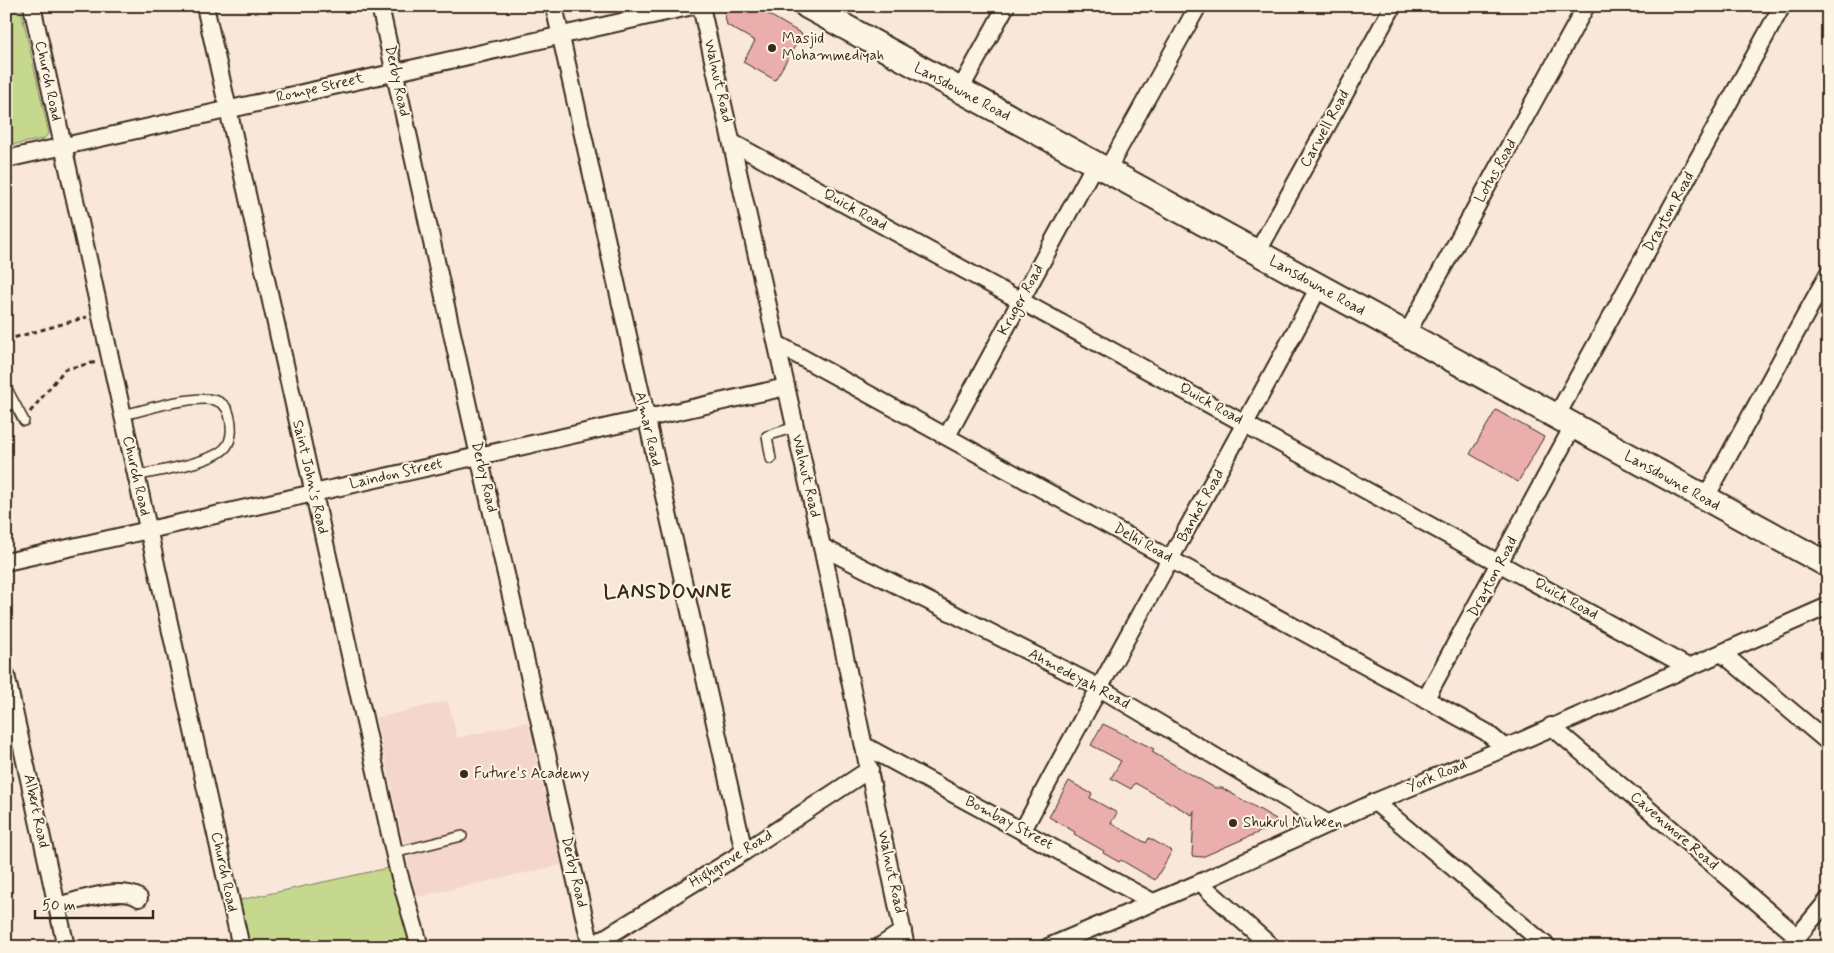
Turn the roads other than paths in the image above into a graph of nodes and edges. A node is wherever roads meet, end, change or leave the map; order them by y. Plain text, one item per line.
1 (32, 6) edge
2 (205, 6) edge
3 (380, 6) edge
4 (554, 6) edge
5 (693, 6) edge
6 (701, 6) edge
7 (807, 6) edge
8 (1006, 6) edge
9 (1198, 6) edge
10 (1393, 6) edge
11 (1586, 6) edge
12 (1782, 6) edge
13 (560, 35) junction
14 (395, 71) junction
15 (960, 90) junction
16 (228, 110) junction
17 (732, 143) junction
18 (62, 147) junction
19 (6, 158) edge
20 (1101, 167) junction
21 (1257, 253) junction
22 (1828, 274) edge
23 (1319, 287) junction
24 (1021, 300) junction
25 (1406, 335) junction
26 (777, 344) junction
27 (6, 387) edge
28 (786, 387) junction
29 (122, 415) junction
30 (645, 418) junction
31 (24, 420) road end
32 (1564, 422) junction
33 (1246, 423) junction
34 (795, 427) junction
35 (946, 436) junction
36 (479, 456) junction
37 (771, 459) dead end
38 (136, 476) junction
39 (314, 492) junction
40 (1705, 498) junction
41 (148, 530) junction
42 (822, 546) junction
43 (1172, 559) junction
44 (6, 562) edge
45 (1500, 564) junction
46 (1828, 565) edge
47 (1828, 606) edge
48 (1722, 653) junction
49 (1688, 667) junction
50 (6, 674) edge
51 (1098, 687) junction
52 (1425, 700) junction
53 (1551, 726) junction
54 (1828, 742) edge
55 (864, 746) junction
56 (1505, 748) junction
57 (870, 769) junction
58 (1376, 802) junction
59 (1329, 824) junction
60 (1023, 830) junction
61 (462, 836) dead end
62 (394, 852) junction
63 (744, 852) junction
64 (1201, 882) junction
65 (139, 898) dead end
66 (1828, 900) edge
67 (1152, 901) junction
68 (57, 906) junction
69 (905, 939) edge
70 (1794, 942) edge
71 (66, 947) edge
72 (241, 947) edge
73 (420, 947) edge
74 (590, 947) edge
75 (879, 947) edge
76 (1048, 947) edge
77 (1272, 947) edge
78 (1548, 947) edge

1 - 18 street, Church Road
2 - 16 street, Saint John's Road
3 - 14 street, Derby Road
4 - 13 street, Almar Road
5 - 13 street, Rompe Street
6 - 17 street, Walnut Road
7 - 15 street, Lansdowne Road
8 - 15 street
9 - 20 street, Kruger Road
10 - 21 street, Carwell Road
11 - 25 street, Lotus Road
12 - 32 street, Drayton Road
13 - 14 street, Rompe Street
13 - 30 street, Almar Road
14 - 16 street, Rompe Street
14 - 36 street, Derby Road
15 - 20 street, Lansdowne Road
16 - 18 street, Rompe Street
16 - 39 street, Saint John's Road
17 - 24 street, Quick Road
17 - 26 street, Walnut Road
18 - 19 street, Rompe Street
18 - 29 street, Church Road
20 - 21 street, Lansdowne Road
20 - 24 street, Kruger Road
21 - 23 street, Lansdowne Road
22 - 40 street
23 - 25 street, Lansdowne Road
23 - 33 street, Bankot Road
24 - 33 street, Quick Road
24 - 35 street, Kruger Road
25 - 32 street, Lansdowne Road
26 - 28 street, Walnut Road
26 - 35 street, Delhi Road
27 - 31 lane
28 - 30 street, Laindon Street
28 - 34 street, Walnut Road
29 - 38 street, Church Road
29 - 38 lane
30 - 36 street, Laindon Street
30 - 63 street, Almar Road
32 - 40 street, Lansdowne Road
32 - 45 street, Drayton Road
33 - 43 street, Bankot Road
33 - 45 street, Quick Road
34 - 37 lane
34 - 42 street, Walnut Road
35 - 43 street, Delhi Road
36 - 39 street, Laindon Street
36 - 74 street, Derby Road
38 - 41 street, Church Road
39 - 41 street, Laindon Street
39 - 62 street, Saint John's Road
40 - 46 street, Lansdowne Road
41 - 44 street, Laindon Street
41 - 72 street, Church Road
42 - 51 street, Ahmedeyah Road
42 - 55 street, Walnut Road
43 - 51 street, Bankot Road
43 - 52 street, Delhi Road
45 - 49 street, Quick Road
45 - 52 street, Drayton Road
47 - 48 street, York Road
48 - 49 street, York Road
48 - 54 street
49 - 53 street, York Road
50 - 68 street, Albert Road
51 - 59 street, Ahmedeyah Road
51 - 60 street, Bankot Road
52 - 56 street, Delhi Road
53 - 56 street, York Road
53 - 70 street, Cavenmore Road
55 - 57 street, Walnut Road
55 - 60 street, Bombay Street
56 - 58 street, York Road
57 - 63 street, Highgrove Road
57 - 69 street, Walnut Road
58 - 59 street, York Road
58 - 78 street
59 - 64 street, York Road
60 - 67 street, Bombay Street
61 - 62 lane
62 - 73 street, Saint John's Road
63 - 74 street, Highgrove Road
64 - 67 street, York Road
64 - 77 street
65 - 68 street
66 - 70 street
67 - 76 street, York Road
68 - 71 street, Albert Road
69 - 75 street

